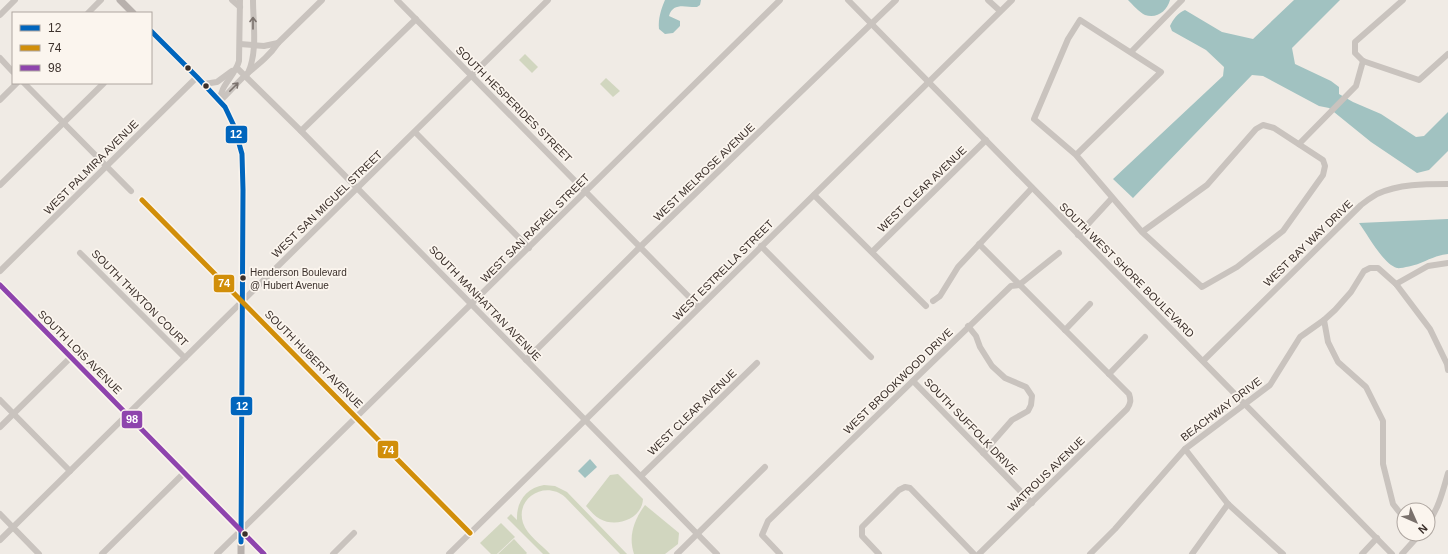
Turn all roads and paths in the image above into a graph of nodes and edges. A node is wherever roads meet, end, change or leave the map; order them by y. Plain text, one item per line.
1 (15, 0) edge
2 (101, 0) edge
3 (120, 0) edge
4 (232, 0) edge
5 (253, 0) edge
6 (322, 0) edge
7 (397, 0) edge
8 (548, 0) edge
9 (780, 0) edge
10 (848, 0) edge
11 (896, 0) edge
12 (988, 0) edge
13 (1012, 0) edge
14 (1182, 0) edge
15 (1403, 0) edge
16 (240, 3) edge
17 (89, 12) edge
18 (132, 12) edge
19 (1000, 12) junction
20 (0, 15) edge
21 (416, 19) junction
22 (872, 24) junction
23 (152, 34) edge
24 (278, 43) junction
25 (240, 44) junction
26 (253, 45) junction
27 (1131, 52) junction
28 (1448, 54) edge
29 (0, 58) edge
30 (1363, 60) junction
31 (237, 68) junction
32 (12, 71) edge
33 (247, 74) junction
34 (472, 76) junction
35 (197, 77) junction
36 (929, 82) junction
37 (16, 84) edge
38 (25, 84) edge
39 (103, 84) edge
40 (204, 84) junction
41 (0, 100) edge
42 (220, 101) junction
43 (63, 123) junction
44 (301, 131) junction
45 (415, 132) junction
46 (986, 140) junction
47 (1299, 144) junction
48 (1076, 155) junction
49 (106, 167) junction
50 (1448, 184) edge
51 (0, 185) edge
52 (1032, 188) junction
53 (358, 189) junction
54 (130, 191) dead end
55 (586, 191) junction
56 (814, 195) junction
57 (1112, 198) junction
58 (142, 200) dead end
59 (1142, 232) junction
60 (1078, 235) junction
61 (979, 244) junction
62 (761, 246) junction
63 (640, 247) junction
64 (529, 248) junction
65 (872, 252) junction
66 (80, 253) dead end
67 (1059, 253) dead end
68 (1448, 263) edge
69 (0, 271) edge
70 (1396, 284) junction
71 (0, 285) edge
72 (1019, 285) junction
73 (243, 301) junction
74 (934, 301) dead end
75 (472, 304) junction
76 (1090, 304) dead end
77 (926, 306) dead end
78 (699, 307) junction
79 (1324, 320) junction
80 (968, 326) junction
81 (1065, 330) junction
82 (1145, 337) dead end
83 (71, 357) junction
84 (871, 357) dead end
85 (185, 358) junction
86 (526, 360) junction
87 (1203, 361) junction
88 (758, 364) dead end
89 (1448, 370) edge
90 (1109, 374) junction
91 (913, 381) junction
92 (0, 400) edge
93 (1245, 403) junction
94 (14, 414) junction
95 (128, 415) junction
96 (357, 417) junction
97 (586, 421) junction
98 (0, 427) edge
99 (1185, 449) junction
100 (983, 453) junction
101 (765, 467) dead end
102 (70, 471) junction
103 (184, 473) junction
104 (1448, 473) edge
105 (641, 476) junction
106 (1032, 503) junction
107 (1228, 504) junction
108 (1396, 508) edge
109 (1436, 510) edge
110 (0, 514) edge
111 (13, 528) junction
112 (241, 530) junction
113 (354, 533) dead end
114 (470, 533) junction
115 (697, 534) junction
116 (1377, 538) junction
117 (0, 540) edge
118 (1412, 542) edge
119 (1280, 553) edge
120 (1388, 553) edge
121 (39, 554) edge
122 (102, 554) edge
123 (217, 554) edge
124 (241, 554) edge
125 (264, 554) edge
126 (333, 554) edge
127 (449, 554) edge
128 (677, 554) edge
129 (717, 554) edge
130 (780, 554) edge
131 (879, 554) edge
132 (974, 554) edge
133 (979, 554) edge
134 (1090, 554) edge
135 (1192, 554) edge
136 (1362, 554) edge
137 (1402, 554) edge

1 - 20 street
2 - 17 street
3 - 18 main road
4 - 16 street
26 -> 5 street
6 - 24 street
7 - 21 street, SOUTH HESPERIDES STREET
8 - 34 street, WEST SAN MIGUEL STREET
9 - 55 street, WEST SAN RAFAEL STREET
10 - 22 street, SOUTH WEST SHORE BOULEVARD
11 - 22 street, WEST MELROSE AVENUE
12 - 19 street
13 - 19 street, WEST ESTRELLA STREET
14 - 27 street
15 - 30 street
16 - 25 street
19 - 36 street, WEST ESTRELLA STREET
21 - 34 street, SOUTH HESPERIDES STREET
21 - 44 street
22 - 36 street, SOUTH WEST SHORE BOULEVARD
22 - 63 street, WEST MELROSE AVENUE
23 - 35 main road
24 - 26 street
24 - 33 street
25 - 26 street
25 - 31 street
26 - 33 street
27 - 48 street
27 - 48 street
28 - 30 street
29 - 32 street
30 - 47 street
31 - 33 street, SOUTH MANHATTAN AVENUE
31 - 40 street
31 - 42 street
42 -> 33 street
33 - 44 street, SOUTH MANHATTAN AVENUE
34 - 45 street, WEST SAN MIGUEL STREET
34 - 55 street, SOUTH HESPERIDES STREET
35 - 40 main road
35 - 49 street, WEST PALMIRA AVENUE
36 - 46 street, SOUTH WEST SHORE BOULEVARD
36 - 56 street, WEST ESTRELLA STREET
37 - 41 street
38 - 43 street
39 - 43 street
40 - 42 main road
42 - 73 main road
43 - 49 street
43 - 51 street
44 - 53 street, SOUTH MANHATTAN AVENUE
45 - 53 street, WEST SAN MIGUEL STREET
45 - 64 street
46 - 52 street, SOUTH WEST SHORE BOULEVARD
46 - 65 street, WEST CLEAR AVENUE
47 - 59 street
47 - 59 street
48 - 57 street
49 - 54 street
49 - 69 street, WEST PALMIRA AVENUE
50 - 87 street, WEST BAY WAY DRIVE
52 - 60 street, SOUTH WEST SHORE BOULEVARD
52 - 61 street
53 - 73 street, WEST SAN MIGUEL STREET
53 - 75 street, SOUTH MANHATTAN AVENUE
55 - 63 street, SOUTH HESPERIDES STREET
55 - 64 street, WEST SAN RAFAEL STREET
56 - 62 street, WEST ESTRELLA STREET
56 - 65 street
57 - 59 street
57 - 60 street
58 - 73 street, SOUTH HUBERT AVENUE
60 - 87 street, SOUTH WEST SHORE BOULEVARD
61 - 72 street
61 - 74 street
62 - 78 street, WEST ESTRELLA STREET
62 - 84 street
63 - 78 street, SOUTH HESPERIDES STREET
63 - 86 street, WEST MELROSE AVENUE
64 - 75 street, WEST SAN RAFAEL STREET
65 - 77 street
66 - 85 street, SOUTH THIXTON COURT
67 - 72 street, WEST BROOKWOOD DRIVE
68 - 70 street
70 - 79 street, BEACHWAY DRIVE
70 - 89 street
71 - 83 street, SOUTH LOIS AVENUE
72 - 80 street, WEST BROOKWOOD DRIVE
72 - 81 street
73 - 85 street, WEST SAN MIGUEL STREET
73 - 96 street, SOUTH HUBERT AVENUE
73 - 112 main road
75 - 86 street, SOUTH MANHATTAN AVENUE
75 - 96 street, WEST SAN RAFAEL STREET
76 - 81 street
78 - 97 street, WEST ESTRELLA STREET
79 - 93 street, BEACHWAY DRIVE
79 - 108 street
80 - 91 street, WEST BROOKWOOD DRIVE
80 - 100 street
81 - 90 street
82 - 90 street
83 - 94 street
83 - 95 street, SOUTH LOIS AVENUE
85 - 95 street, WEST SAN MIGUEL STREET
86 - 97 street, SOUTH MANHATTAN AVENUE
87 - 93 street, SOUTH WEST SHORE BOULEVARD
88 - 105 street, WEST CLEAR AVENUE
90 - 106 street, WATROUS AVENUE
91 - 100 street, SOUTH SUFFOLK DRIVE
91 - 130 street, WEST BROOKWOOD DRIVE
92 - 94 street
93 - 99 street, BEACHWAY DRIVE
93 - 116 street, SOUTH WEST SHORE BOULEVARD
94 - 98 street
94 - 102 street
95 - 102 street, WEST SAN MIGUEL STREET
95 - 103 street, SOUTH LOIS AVENUE
96 - 112 street, WEST SAN RAFAEL STREET
96 - 114 street, SOUTH HUBERT AVENUE
97 - 105 street, SOUTH MANHATTAN AVENUE
97 - 114 street, WEST ESTRELLA STREET
99 - 107 street
99 - 134 street, BEACHWAY DRIVE
100 - 106 street, SOUTH SUFFOLK DRIVE
101 - 115 street
102 - 111 street, WEST SAN MIGUEL STREET
103 - 112 street, SOUTH LOIS AVENUE
103 - 122 street
104 - 109 street
105 - 115 street, SOUTH MANHATTAN AVENUE
106 - 133 street, WATROUS AVENUE
107 - 119 street
107 - 135 street
110 - 111 street
111 - 117 street, WEST SAN MIGUEL STREET
111 - 121 street
112 - 123 street, WEST SAN RAFAEL STREET
112 - 124 main road
112 - 125 street, SOUTH LOIS AVENUE
113 - 126 street
114 - 127 street, WEST ESTRELLA STREET
115 - 128 street
115 - 129 street, SOUTH MANHATTAN AVENUE
116 - 120 street, SOUTH WEST SHORE BOULEVARD
116 - 136 street
118 - 137 street
131 - 132 street

